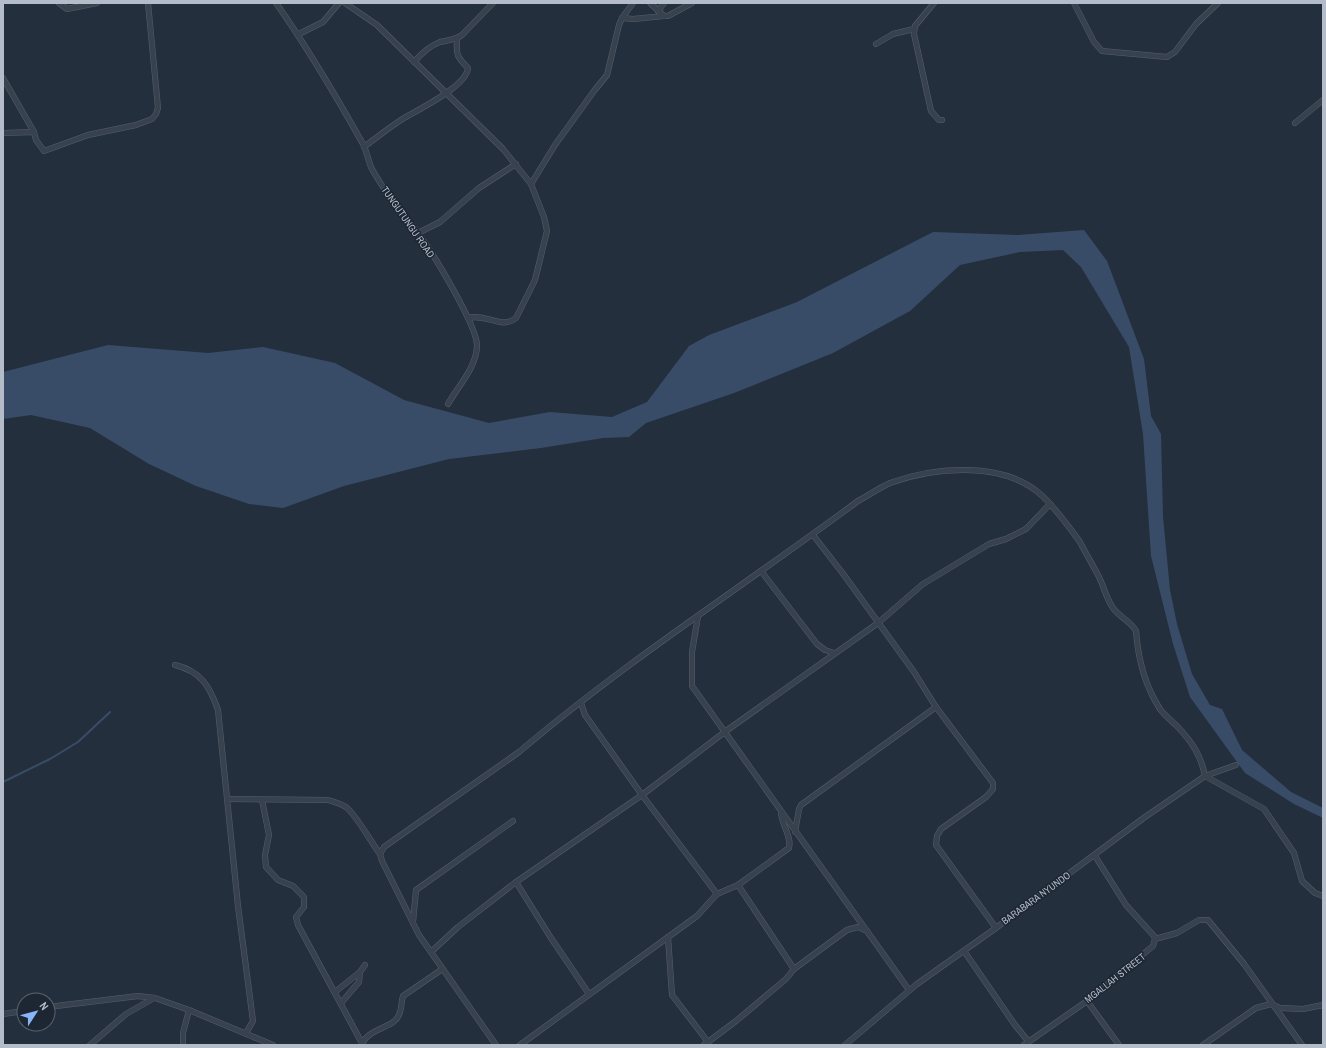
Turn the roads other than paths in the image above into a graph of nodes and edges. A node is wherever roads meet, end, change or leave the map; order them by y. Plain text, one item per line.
1 (59, 3) edge
2 (97, 3) edge
3 (148, 3) edge
4 (276, 3) edge
5 (339, 3) edge
6 (344, 3) edge
7 (493, 3) edge
8 (633, 3) edge
9 (650, 3) edge
10 (664, 3) edge
11 (692, 3) edge
12 (934, 3) edge
13 (1074, 3) edge
14 (1218, 3) edge
15 (658, 11) junction
16 (664, 16) junction
17 (622, 18) junction
18 (914, 29) junction
19 (299, 34) junction
20 (457, 39) junction
21 (876, 44) dead end
22 (414, 62) junction
23 (3, 78) edge
24 (446, 94) junction
25 (1323, 100) edge
26 (942, 120) dead end
27 (1295, 123) dead end
28 (34, 132) junction
29 (3, 133) edge
30 (364, 147) junction
31 (516, 164) junction
32 (531, 184) junction
33 (418, 233) junction
34 (468, 318) junction
35 (448, 404) dead end
36 (1050, 504) junction
37 (813, 535) junction
38 (761, 571) junction
39 (698, 616) junction
40 (878, 623) junction
41 (834, 652) junction
42 (175, 665) dead end
43 (581, 703) junction
44 (936, 707) junction
45 (726, 731) junction
46 (1236, 765) dead end
47 (1205, 776) junction
48 (642, 795) junction
49 (227, 800) junction
50 (262, 800) junction
51 (781, 812) junction
52 (513, 821) dead end
53 (795, 832) junction
54 (380, 854) junction
55 (1095, 856) junction
56 (516, 882) junction
57 (738, 885) junction
58 (717, 894) junction
59 (1323, 896) edge
60 (412, 923) junction
61 (996, 928) junction
62 (867, 931) junction
63 (668, 936) junction
64 (1155, 939) junction
65 (964, 950) junction
66 (431, 952) junction
67 (365, 965) dead end
68 (794, 969) junction
69 (441, 970) junction
70 (360, 972) junction
71 (909, 990) junction
72 (335, 992) junction
73 (589, 994) junction
74 (155, 998) junction
75 (1087, 1001) junction
76 (341, 1003) junction
77 (1271, 1004) junction
78 (1323, 1005) edge
79 (56, 1006) edge
80 (189, 1010) junction
81 (16, 1012) edge
82 (3, 1014) edge
83 (246, 1033) junction
84 (257, 1038) junction
85 (706, 1043) edge
86 (1026, 1043) edge
87 (362, 1044) edge
88 (90, 1045) edge
89 (183, 1045) edge
90 (254, 1045) edge
91 (273, 1045) edge
92 (496, 1045) edge
93 (520, 1045) edge
94 (845, 1045) edge
95 (1119, 1045) edge
96 (1203, 1045) edge
97 (1302, 1045) edge

1 - 2 street
3 - 28 street
4 - 19 street, TUNGUTUNGU ROAD
5 - 19 street
6 - 22 street
7 - 20 street
8 - 17 street
9 - 15 street
10 - 15 street
11 - 16 street
12 - 18 street
13 - 14 street
15 - 16 street
16 - 17 street
17 - 32 street
18 - 21 street
18 - 26 street
19 - 30 street, TUNGUTUNGU ROAD
20 - 22 street
20 - 24 street
22 - 24 street
23 - 28 street
24 - 30 street
24 - 31 street
25 - 27 street
28 - 29 street
30 - 33 street, TUNGUTUNGU ROAD
31 - 32 street
31 - 33 street
32 - 34 street
33 - 34 street, TUNGUTUNGU ROAD
34 - 35 street, TUNGUTUNGU ROAD
36 - 37 street
36 - 40 street
36 - 47 street
37 - 38 street
37 - 40 street
38 - 39 street
38 - 41 street
39 - 43 street
39 - 45 street
40 - 41 street
40 - 44 street
41 - 45 street
42 - 49 street
43 - 48 street
43 - 54 street
44 - 53 street
44 - 61 street
45 - 48 street
45 - 51 street
46 - 47 street, BARABARA NYUNDO
47 - 55 street, BARABARA NYUNDO
47 - 59 street
48 - 56 street
48 - 58 street
49 - 50 street
49 - 83 street
50 - 54 street
50 - 72 street
51 - 53 street
51 - 57 street
52 - 60 street
53 - 62 street
54 - 60 street
55 - 61 street, BARABARA NYUNDO
55 - 64 street
56 - 66 street
56 - 73 street
57 - 58 street
57 - 68 street
58 - 63 street
60 - 66 street
61 - 65 street, BARABARA NYUNDO
62 - 68 street
62 - 71 street
63 - 73 street
63 - 85 street
64 - 75 street, MGALLAH STREET
64 - 77 street
65 - 71 street, BARABARA NYUNDO
65 - 86 street
66 - 69 street
67 - 70 street
68 - 85 street
69 - 87 street
69 - 92 street
70 - 72 street
70 - 76 street
71 - 94 street, BARABARA NYUNDO
72 - 76 street
73 - 93 street
74 - 79 street
74 - 80 street
74 - 88 street
75 - 86 street, MGALLAH STREET
75 - 95 street
76 - 87 street
77 - 78 street
77 - 96 street
77 - 97 street
80 - 83 street
80 - 89 street
81 - 82 street
83 - 84 street
84 - 90 street
84 - 91 street

